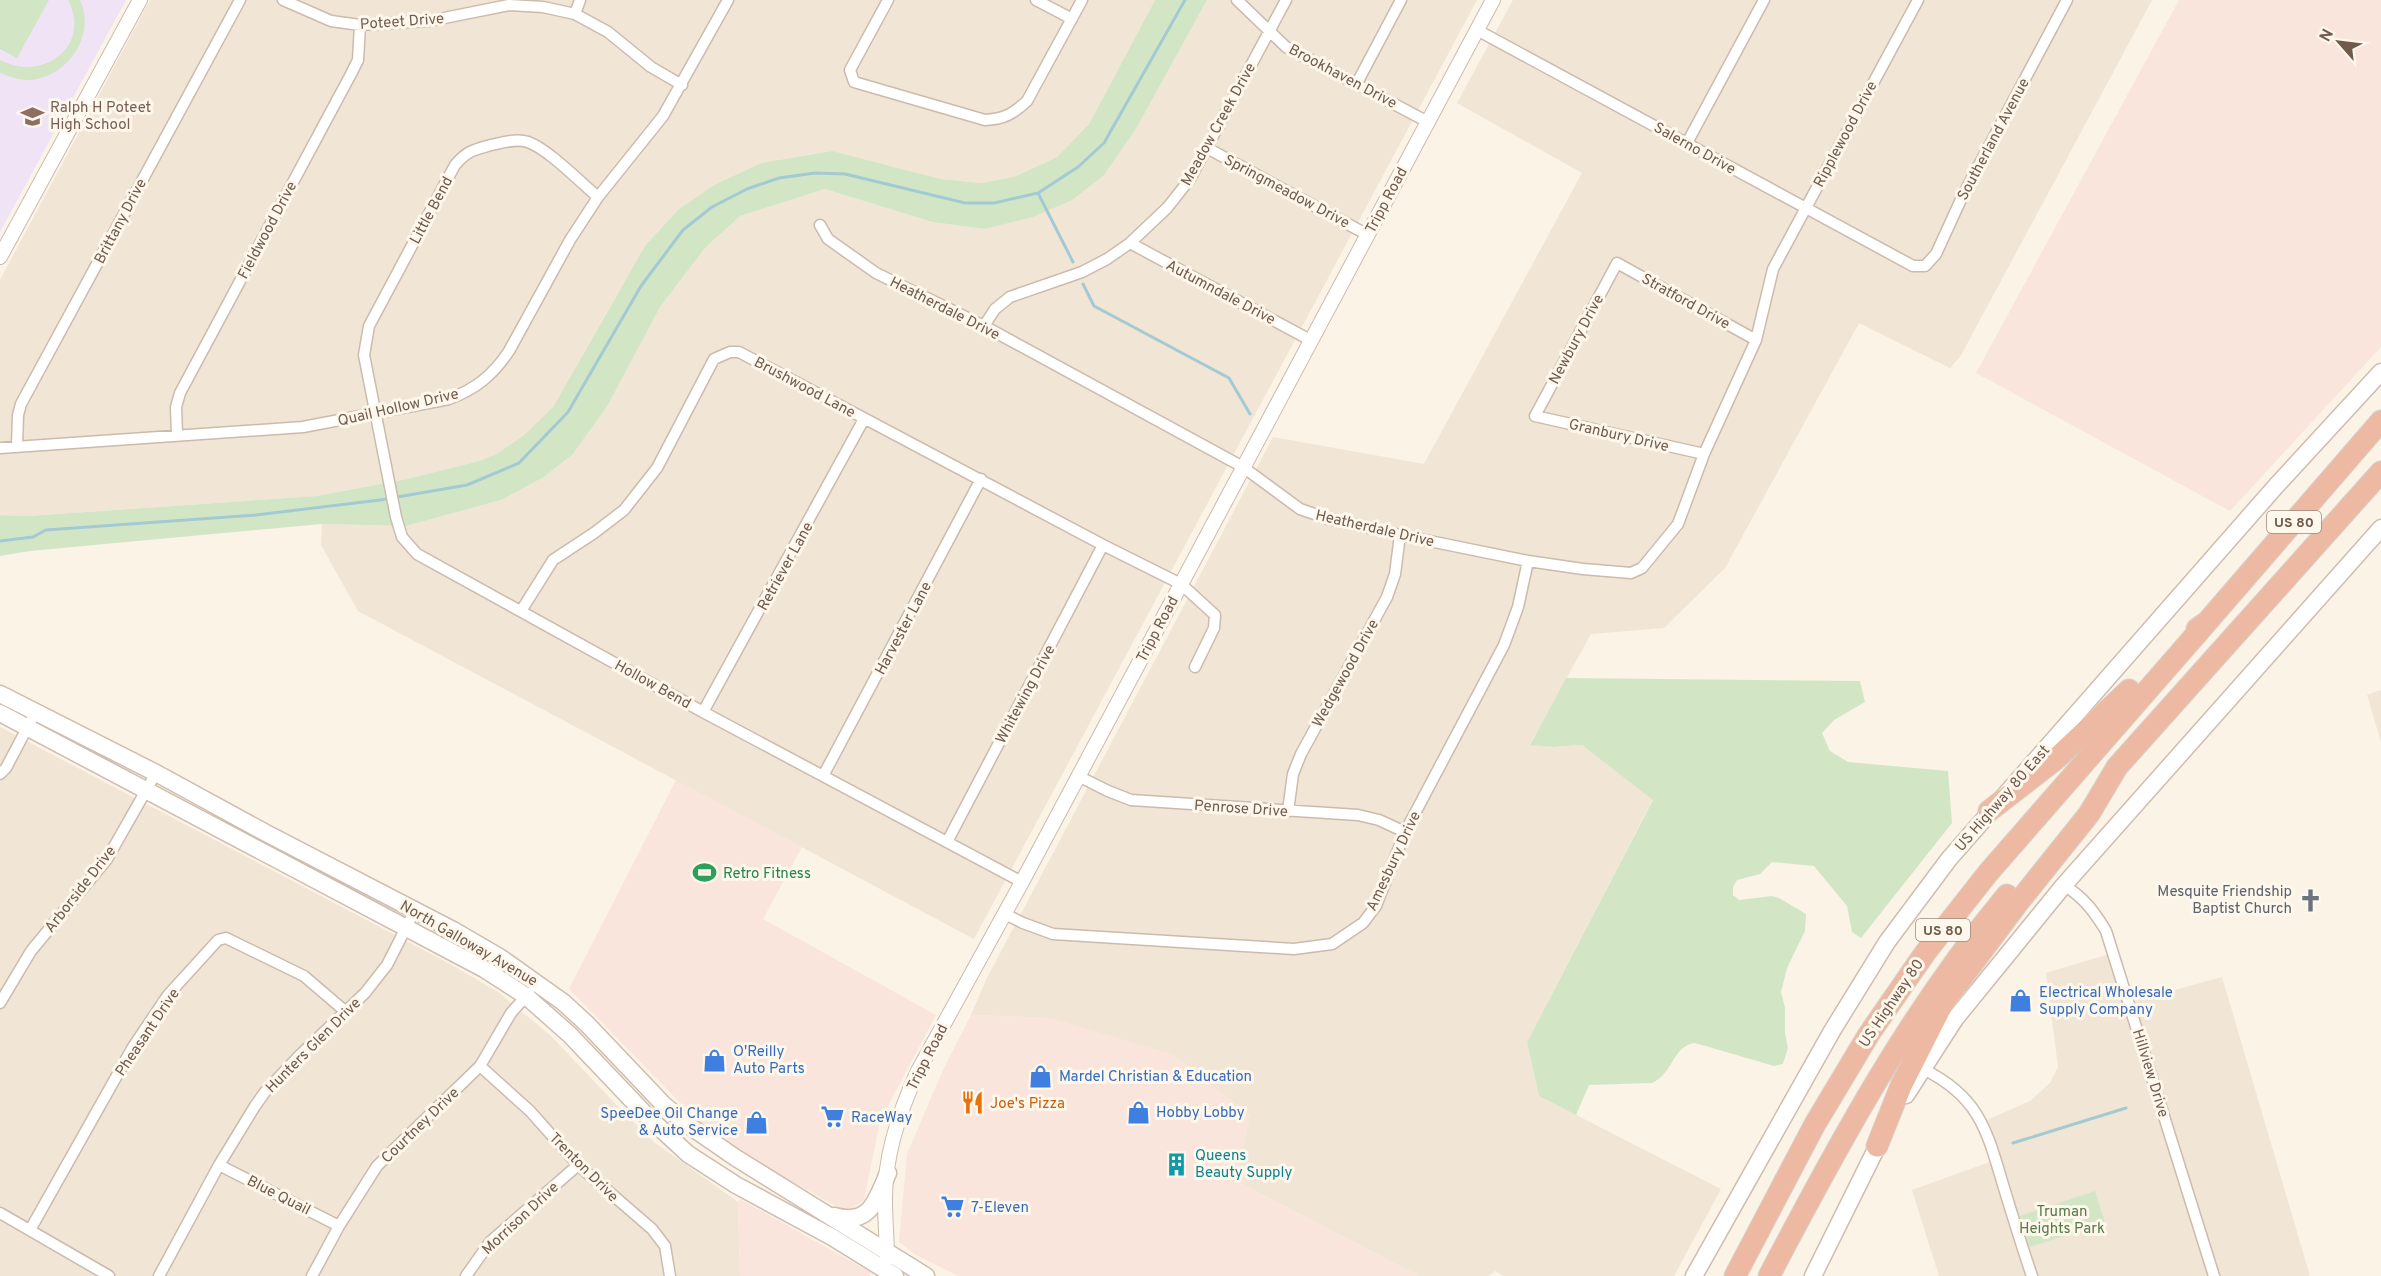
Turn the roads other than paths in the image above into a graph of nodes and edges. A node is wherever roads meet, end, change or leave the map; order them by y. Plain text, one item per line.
1 (140, 0) edge
2 (240, 0) edge
3 (283, 0) edge
4 (580, 0) edge
5 (728, 0) edge
6 (888, 0) edge
7 (1036, 0) edge
8 (1082, 0) edge
9 (1237, 0) edge
10 (1286, 0) edge
11 (1401, 0) edge
12 (1493, 0) edge
13 (1764, 0) edge
14 (1918, 0) edge
15 (2067, 0) edge
16 (575, 14) junction
17 (1072, 20) junction
18 (360, 26) junction
19 (1477, 30) junction
20 (1269, 31) junction
21 (1357, 83) junction
22 (682, 85) junction
23 (1428, 122) junction
24 (1688, 143) junction
25 (1207, 148) junction
26 (598, 197) junction
27 (1806, 208) junction
28 (820, 225) dead end
29 (1368, 235) junction
30 (1130, 243) junction
31 (0, 257) edge
32 (1617, 263) joint
33 (1913, 266) joint
34 (1773, 269) joint
35 (984, 326) junction
36 (1756, 340) junction
37 (1312, 341) junction
38 (2381, 372) edge
39 (375, 414) junction
40 (1535, 416) joint
41 (864, 419) junction
42 (2381, 421) edge
43 (177, 435) junction
44 (17, 446) junction
45 (0, 448) edge
46 (1704, 454) junction
47 (1243, 467) junction
48 (2380, 474) edge
49 (981, 479) junction
50 (2381, 528) edge
51 (1400, 536) junction
52 (1103, 545) junction
53 (1528, 561) junction
54 (1181, 584) junction
55 (521, 611) junction
56 (2207, 622) junction
57 (1195, 667) dead end
58 (0, 694) edge
59 (703, 712) junction
60 (0, 713) edge
61 (31, 720) junction
62 (2117, 767) junction
63 (156, 772) junction
64 (0, 774) edge
65 (823, 776) junction
66 (1078, 776) junction
67 (147, 790) junction
68 (1288, 811) junction
69 (1989, 811) junction
70 (1405, 832) junction
71 (946, 842) junction
72 (1022, 882) junction
73 (2064, 885) junction
74 (415, 910) junction
75 (1005, 914) junction
76 (407, 928) junction
77 (539, 983) junction
78 (526, 996) junction
79 (0, 1003) edge
80 (346, 1012) junction
81 (480, 1066) junction
82 (1923, 1069) junction
83 (639, 1079) junction
84 (624, 1092) junction
85 (1877, 1146) junction
86 (219, 1165) junction
87 (578, 1165) junction
88 (888, 1173) junction
89 (0, 1213) edge
90 (826, 1214) junction
91 (339, 1226) junction
92 (30, 1230) junction
93 (887, 1250) junction
94 (890, 1274) edge
95 (109, 1276) edge
96 (159, 1276) edge
97 (312, 1276) edge
98 (466, 1276) edge
99 (670, 1276) edge
100 (926, 1276) edge
101 (1694, 1276) edge
102 (1735, 1276) edge
103 (1769, 1276) edge
104 (1813, 1276) edge
105 (2031, 1276) edge
106 (2214, 1276) edge

1 - 31 street
2 - 44 street, Brittany Drive
3 - 18 street, Poteet Drive
4 - 16 street
5 - 22 street, Quail Hollow Drive
6 - 17 street
7 - 17 street
8 - 17 street
9 - 20 street, Brookhaven Drive
10 - 20 street, Meadow Creek Drive
11 - 21 street
12 - 19 street, Tripp Road
13 - 24 street
14 - 27 street, Ripplewood Drive
15 - 33 street, Southerland Avenue
16 - 18 street, Poteet Drive
16 - 22 street, Poteet Drive
18 - 43 street, Fieldwood Drive
19 - 23 street, Tripp Road
19 - 24 street, Salerno Drive
20 - 21 street, Brookhaven Drive
20 - 25 street, Meadow Creek Drive
21 - 23 street, Brookhaven Drive
22 - 26 street, Quail Hollow Drive
23 - 29 street, Tripp Road
24 - 27 street, Salerno Drive
25 - 29 street, Springmeadow Drive
25 - 30 street, Meadow Creek Drive
26 - 39 street, Quail Hollow Drive
26 - 39 street, Little Bend
27 - 33 street, Salerno Drive
27 - 34 street, Ripplewood Drive
28 - 35 street, Heatherdale Drive
29 - 37 street, Tripp Road
30 - 35 street, Meadow Creek Drive
30 - 37 street, Autumndale Drive
32 - 36 street, Stratford Drive
32 - 40 street, Newbury Drive
34 - 36 street, Heatherdale Drive
35 - 47 street, Heatherdale Drive
36 - 46 street, Heatherdale Drive
37 - 47 street, Tripp Road
38 - 69 main road, US Highway 80 East
39 - 43 street, Quail Hollow Drive
39 - 55 street, Hollow Bend
40 - 46 street, Granbury Drive
41 - 49 street, Brushwood Lane
41 - 55 street, Brushwood Lane
41 - 59 street, Retriever Lane
42 - 56 highway, US 80
43 - 44 street, Quail Hollow Drive
44 - 45 street, Quail Hollow Drive
46 - 53 street, Heatherdale Drive
47 - 51 street, Heatherdale Drive
47 - 54 street, Tripp Road
48 - 62 highway, US 80
49 - 52 street, Brushwood Lane
49 - 65 street, Harvester Lane
50 - 73 main road
51 - 53 street, Heatherdale Drive
51 - 68 street, Wedgewood Drive
52 - 54 street, Brushwood Lane
52 - 71 street, Whitewing Drive
53 - 70 street, Amesbury Drive
54 - 57 street, Brushwood Lane
54 - 66 street, Tripp Road
55 - 59 street, Hollow Bend
56 - 69 highway
56 - 102 highway, US Highway 80 / US 80
58 - 61 main road, North Galloway Avenue
59 - 65 street, Hollow Bend
60 - 61 main road, North Galloway Avenue
61 - 63 main road, North Galloway Avenue
61 - 64 street
61 - 67 main road, North Galloway Avenue
62 - 85 highway
62 - 103 highway, US Highway 80 / US 80
63 - 67 street, Arborside Drive
63 - 74 main road, North Galloway Avenue
65 - 71 street, Hollow Bend
66 - 68 street, Penrose Drive
66 - 72 street, Tripp Road
67 - 76 main road, North Galloway Avenue
67 - 79 street, Arborside Drive
68 - 70 street, Penrose Drive
69 - 101 main road, US Highway 80 East
70 - 75 street, Amesbury Drive
71 - 72 street, Hollow Bend
72 - 75 street, Tripp Road
73 - 82 main road
73 - 106 street, Hillview Drive
74 - 76 street, Hunters Glen Drive
74 - 77 main road, North Galloway Avenue
75 - 88 street, Tripp Road
76 - 78 main road, North Galloway Avenue
76 - 80 street, Hunters Glen Drive
77 - 78 street, Courtney Drive
77 - 83 main road, North Galloway Avenue
78 - 81 street, Courtney Drive
78 - 84 main road, North Galloway Avenue
80 - 86 street, Hunters Glen Drive
80 - 92 street, Pheasant Drive
81 - 87 street, Trenton Drive
81 - 91 street, Courtney Drive
82 - 85 main road
82 - 105 street
83 - 84 main road
83 - 90 main road, North Galloway Avenue
84 - 94 main road, North Galloway Avenue
85 - 104 main road
86 - 91 street, Blue Quail
86 - 96 street, Hunters Glen Drive
87 - 98 street, Morrison Drive
87 - 99 street, Trenton Drive
88 - 90 main road
88 - 93 street, Tripp Road
89 - 92 street
90 - 93 main road, North Galloway Avenue
91 - 97 street, Courtney Drive
92 - 95 street
93 - 94 street, Tripp Road
93 - 100 main road, North Galloway Avenue

